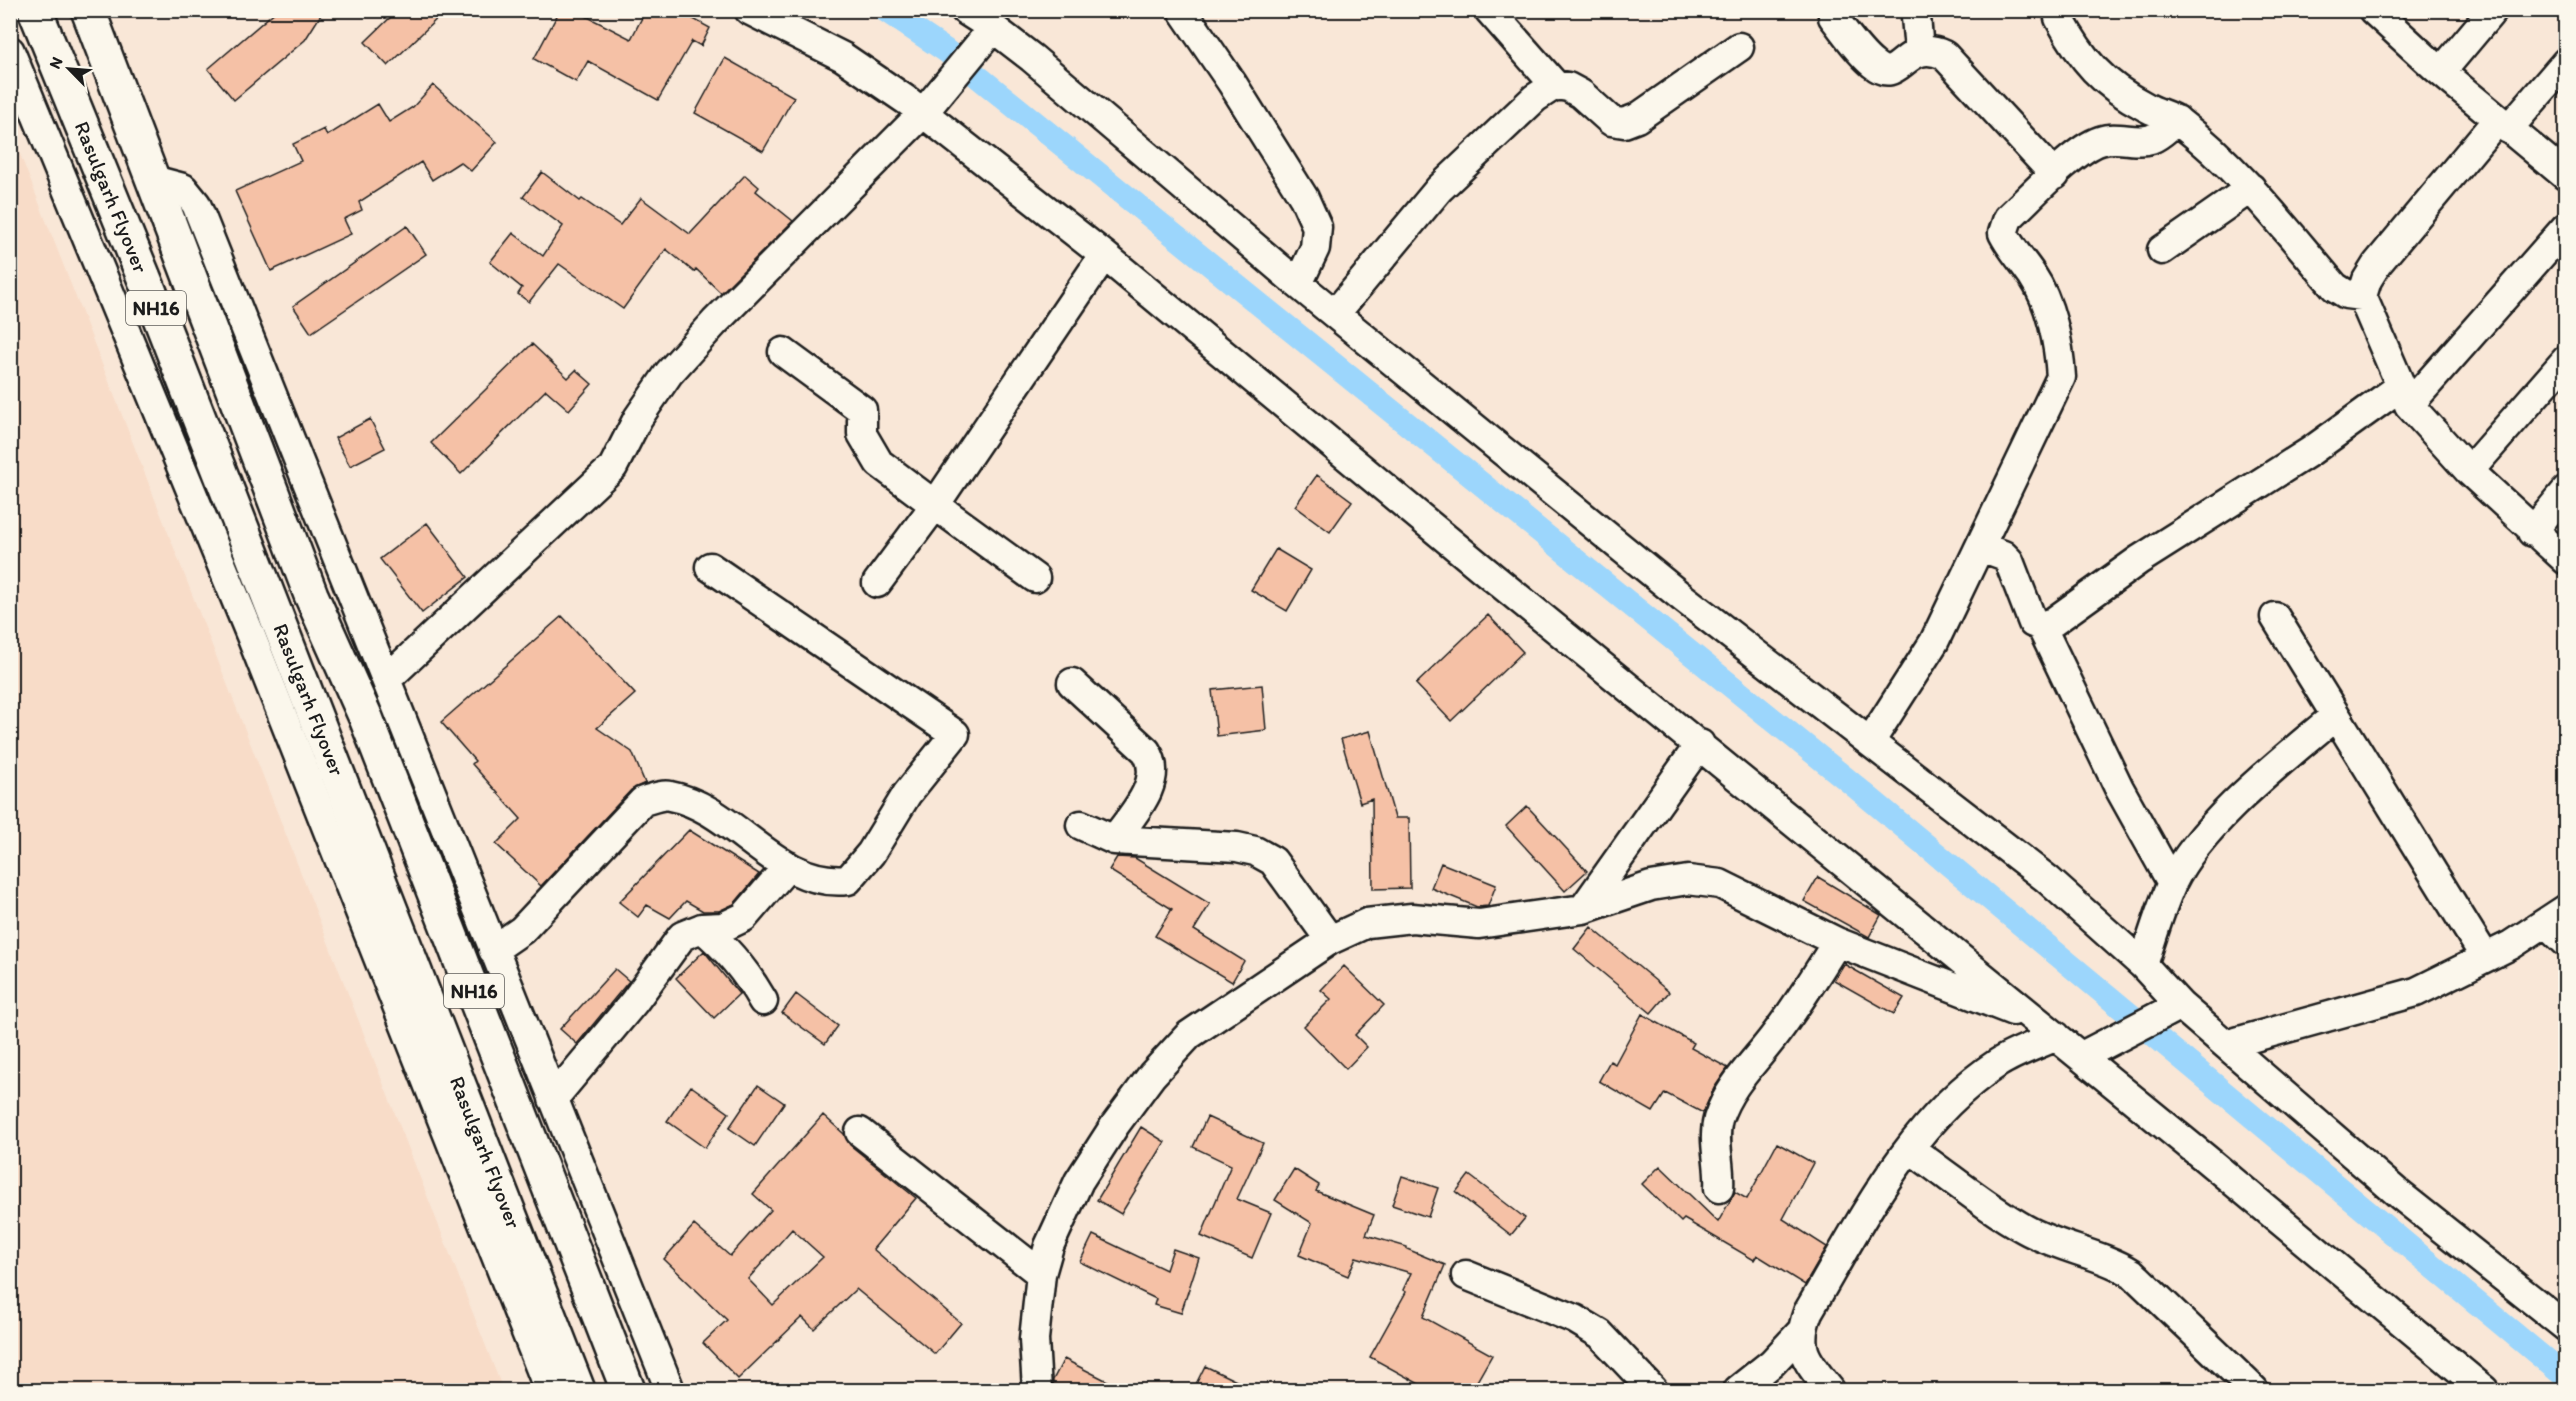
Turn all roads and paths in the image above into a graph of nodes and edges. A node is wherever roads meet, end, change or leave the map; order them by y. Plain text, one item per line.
1 (35, 10) edge
2 (88, 10) edge
3 (748, 10) edge
4 (965, 10) edge
5 (1182, 10) edge
6 (1489, 10) edge
7 (1919, 10) edge
8 (2493, 10) edge
9 (2380, 13) edge
10 (1833, 17) dead end
11 (2059, 18) dead end
12 (993, 28) junction
13 (1739, 47) dead end
14 (1919, 50) junction
15 (10, 51) edge
16 (2565, 62) edge
17 (2441, 72) junction
18 (1555, 85) junction
19 (929, 106) junction
20 (2177, 120) junction
21 (2502, 124) junction
22 (2055, 175) junction
23 (2565, 176) edge
24 (153, 180) junction
25 (2251, 188) junction
26 (2565, 227) edge
27 (2162, 250) dead end
28 (1104, 255) junction
29 (1298, 284) junction
30 (2362, 296) junction
31 (1335, 314) junction
32 (783, 352) dead end
33 (2565, 360) edge
34 (2405, 396) junction
35 (2469, 471) junction
36 (2565, 491) edge
37 (935, 506) junction
38 (2532, 532) junction
39 (1981, 547) junction
40 (2565, 560) edge
41 (710, 567) dead end
42 (1035, 578) dead end
43 (877, 583) dead end
44 (2275, 617) dead end
45 (2041, 626) junction
46 (387, 679) junction
47 (1072, 683) dead end
48 (2335, 716) junction
49 (1870, 742) junction
50 (1700, 744) junction
51 (1080, 825) dead end
52 (1113, 840) junction
53 (788, 866) junction
54 (2172, 883) junction
55 (1583, 909) junction
56 (2559, 925) edge
57 (702, 927) junction
58 (1330, 940) junction
59 (1837, 942) junction
60 (493, 950) junction
61 (2484, 957) junction
62 (2143, 965) junction
63 (763, 1001) dead end
64 (2174, 1008) junction
65 (2046, 1028) junction
66 (2229, 1044) junction
67 (2082, 1056) junction
68 (553, 1099) junction
69 (860, 1132) dead end
70 (1910, 1149) junction
71 (1719, 1188) dead end
72 (1041, 1274) junction
73 (1466, 1275) dead end
74 (2565, 1327) edge
75 (1800, 1333) junction
76 (2455, 1381) edge
77 (549, 1390) edge
78 (578, 1390) edge
79 (628, 1390) edge
80 (670, 1390) edge
81 (1037, 1390) edge
82 (1653, 1390) edge
83 (1738, 1390) edge
84 (1830, 1390) edge
85 (2254, 1390) edge
86 (2484, 1390) edge

1 - 78 highway, Rasulgarh Flyover / NH16
2 - 24 highway, NH16
3 - 19 street
4 - 12 street
5 - 29 street
6 - 18 street
7 - 14 street
8 - 17 street
9 - 17 street
10 - 14 street
11 - 20 street
12 - 19 street
12 - 29 street
13 - 18 street
14 - 22 street
15 - 77 street
16 - 21 street
17 - 21 street
18 - 31 street
19 - 28 street
19 - 46 street
20 - 22 street
20 - 25 street
21 - 23 street
21 - 30 street
22 - 39 street
24 - 46 street
24 - 79 highway, Rasulgarh Flyover / NH16
25 - 27 street
25 - 30 street
26 - 34 street
28 - 37 street
28 - 50 street
29 - 31 street
30 - 34 street
31 - 49 street
32 - 37 street
33 - 35 street
34 - 35 street
34 - 45 street
35 - 38 street
36 - 38 street
37 - 42 street
37 - 43 street
38 - 40 street
39 - 45 street
39 - 49 street
41 - 53 street
44 - 48 street
45 - 54 street
46 - 60 street
47 - 52 street
48 - 54 street
48 - 61 street
49 - 62 street
50 - 55 street
50 - 65 street
51 - 52 street
52 - 58 street
53 - 57 street
53 - 60 street
54 - 62 street
55 - 58 street
55 - 59 street
56 - 61 street
57 - 63 street
57 - 68 street
58 - 72 street
59 - 65 street
59 - 71 street
60 - 68 street
61 - 66 street
62 - 64 street
64 - 66 street
64 - 67 street
65 - 67 street
65 - 70 street
66 - 74 street
67 - 76 street
68 - 80 street
69 - 72 street
70 - 75 street
70 - 85 street
72 - 81 street
73 - 82 street
75 - 83 street
75 - 84 street
76 - 86 street

